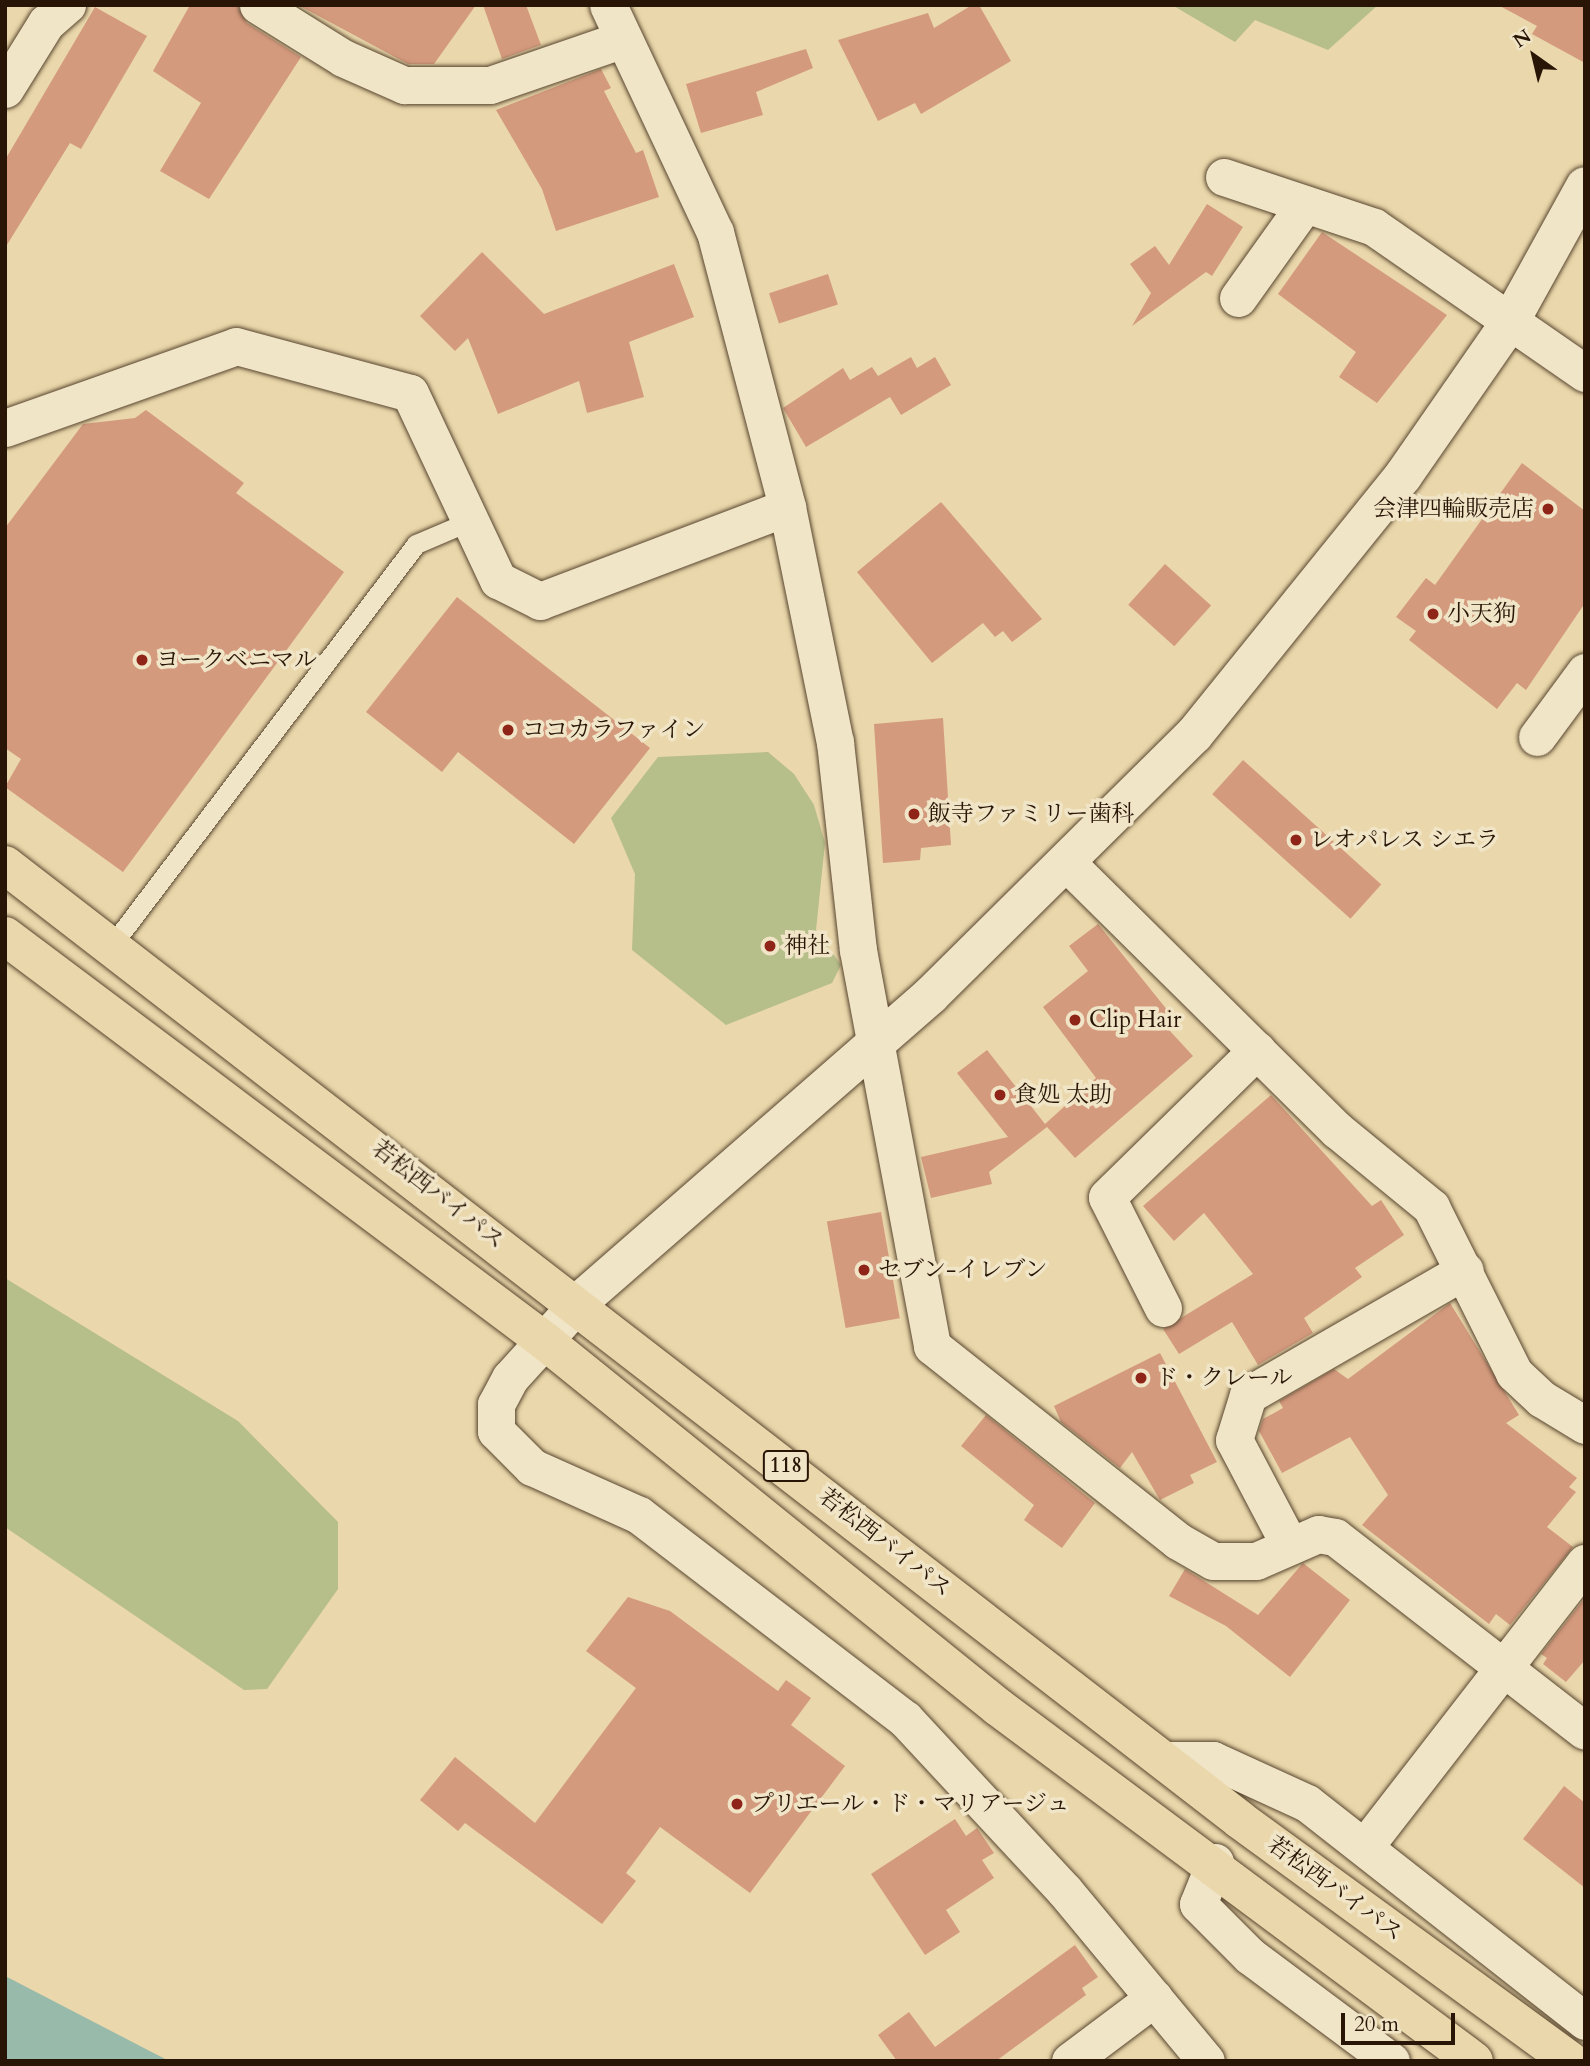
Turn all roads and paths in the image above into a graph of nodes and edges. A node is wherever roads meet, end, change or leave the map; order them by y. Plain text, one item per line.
1 (67, 5) edge
2 (258, 5) edge
3 (608, 5) edge
4 (621, 40) junction
5 (5, 89) edge
6 (1224, 177) dead end
7 (1585, 186) edge
8 (1306, 204) junction
9 (1238, 298) dead end
10 (1510, 322) junction
11 (1585, 373) edge
12 (5, 428) edge
13 (787, 507) junction
14 (470, 522) junction
15 (1585, 672) edge
16 (1537, 737) dead end
17 (5, 865) edge
18 (1069, 865) junction
19 (5, 936) edge
20 (112, 945) junction
21 (874, 1046) junction
22 (1257, 1050) junction
23 (1465, 1270) junction
24 (578, 1303) junction
25 (1163, 1308) dead end
26 (546, 1342) junction
27 (1585, 1425) edge
28 (1290, 1546) junction
29 (1585, 1563) edge
30 (1506, 1671) junction
31 (1585, 1731) edge
32 (1164, 1760) junction
33 (1366, 1845) junction
34 (1215, 1863) junction
35 (1154, 1998) junction
36 (1585, 2021) edge
37 (1070, 2061) edge
38 (1206, 2061) edge
39 (1391, 2061) edge
40 (1474, 2061) edge
41 (1571, 2061) edge

1 - 5 street
2 - 4 street
3 - 4 street
4 - 13 street
6 - 8 street
7 - 10 street
8 - 9 street
8 - 10 street
10 - 11 street
10 - 18 street
12 - 14 street
13 - 14 street
13 - 21 street
14 - 20 lane
15 - 16 street
17 - 20 highway, 若松西バイパス / 118
18 - 21 street
18 - 22 street
19 - 26 highway, 118
20 - 24 highway, 若松西バイパス / 118
21 - 24 street
21 - 28 street
22 - 23 street
22 - 25 street
23 - 27 street
23 - 28 street
24 - 26 street
24 - 32 highway, 若松西バイパス / 118
26 - 34 highway, 118
26 - 35 street
28 - 30 street
29 - 30 street
30 - 31 street
30 - 33 street
32 - 33 street
32 - 41 highway, 若松西バイパス / 118
33 - 36 street
34 - 39 street
34 - 40 highway, 118
35 - 37 street
35 - 38 street

